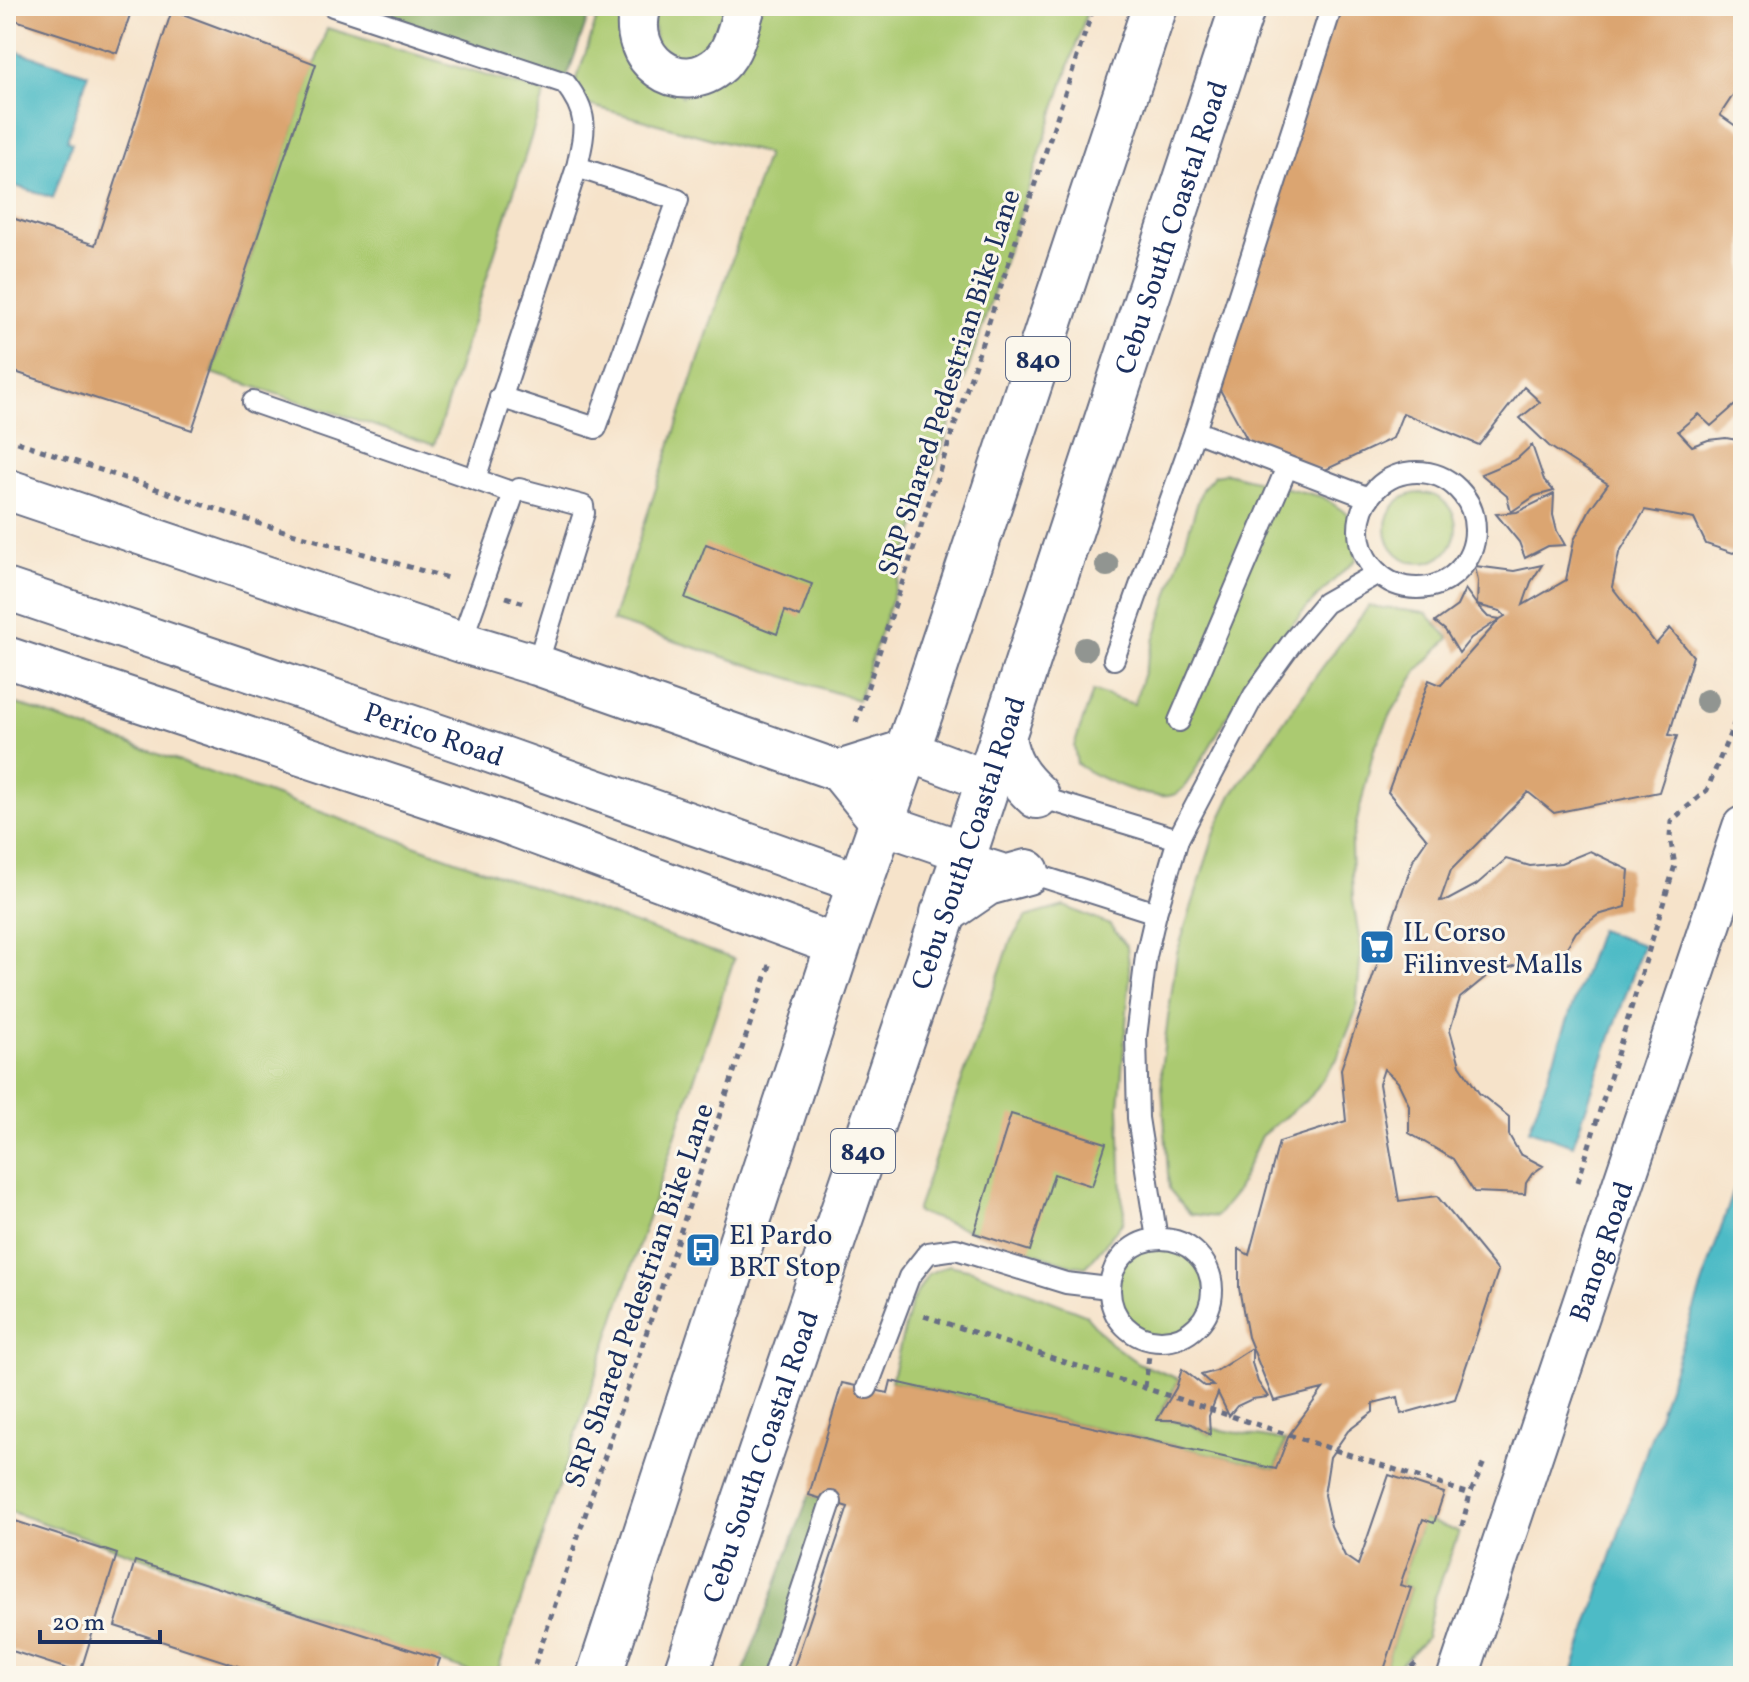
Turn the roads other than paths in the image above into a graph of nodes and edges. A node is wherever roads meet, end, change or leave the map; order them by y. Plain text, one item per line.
1 (333, 6) edge
2 (641, 6) edge
3 (745, 6) edge
4 (1155, 6) edge
5 (1243, 6) edge
6 (1332, 6) edge
7 (577, 167) junction
8 (500, 397) junction
9 (253, 402) dead end
10 (1195, 431) junction
11 (1287, 467) junction
12 (475, 479) junction
13 (6, 489) edge
14 (514, 493) junction
15 (1369, 498) junction
16 (1378, 573) junction
17 (6, 589) edge
18 (461, 642) junction
19 (6, 657) edge
20 (1114, 659) dead end
21 (537, 665) junction
22 (1179, 721) dead end
23 (1003, 737) junction
24 (906, 750) junction
25 (839, 771) junction
26 (988, 781) junction
27 (1037, 796) junction
28 (881, 823) junction
29 (1743, 827) edge
30 (1178, 839) junction
31 (965, 852) junction
32 (1027, 872) junction
33 (859, 883) junction
34 (943, 913) junction
35 (1156, 913) junction
36 (838, 946) junction
37 (1157, 1239) junction
38 (1109, 1288) junction
39 (867, 1388) dead end
40 (831, 1502) dead end
41 (599, 1676) edge
42 (685, 1676) edge
43 (773, 1676) edge
44 (1458, 1676) edge

1 - 7 lane
2 - 3 street
4 - 24 highway, 840
5 - 23 highway, Cebu South Coastal Road / 840
6 - 10 lane
7 - 8 lane
7 - 8 lane
8 - 12 lane
9 - 12 lane
10 - 11 lane
10 - 20 lane
11 - 15 lane
11 - 22 lane
12 - 14 lane
13 - 18 street
14 - 18 lane
14 - 21 lane
15 - 16 lane
15 - 16 lane
16 - 30 lane
17 - 33 street, Perico Road
18 - 21 street
19 - 36 street
21 - 25 street
23 - 26 highway, Cebu South Coastal Road / 840
23 - 27 highway
24 - 25 street
24 - 26 street
24 - 28 highway, 840
25 - 28 street
26 - 27 lane
26 - 31 highway, Cebu South Coastal Road / 840
27 - 30 lane
28 - 31 street
28 - 33 highway, 840
29 - 44 street, Banog Road
30 - 35 lane
31 - 32 lane
31 - 34 highway, Cebu South Coastal Road / 840
32 - 34 highway
32 - 35 lane
33 - 36 highway, 840
34 - 42 highway, Cebu South Coastal Road / 840
35 - 37 lane
36 - 41 highway, 840
37 - 38 lane
37 - 38 lane
38 - 39 lane
40 - 43 lane

